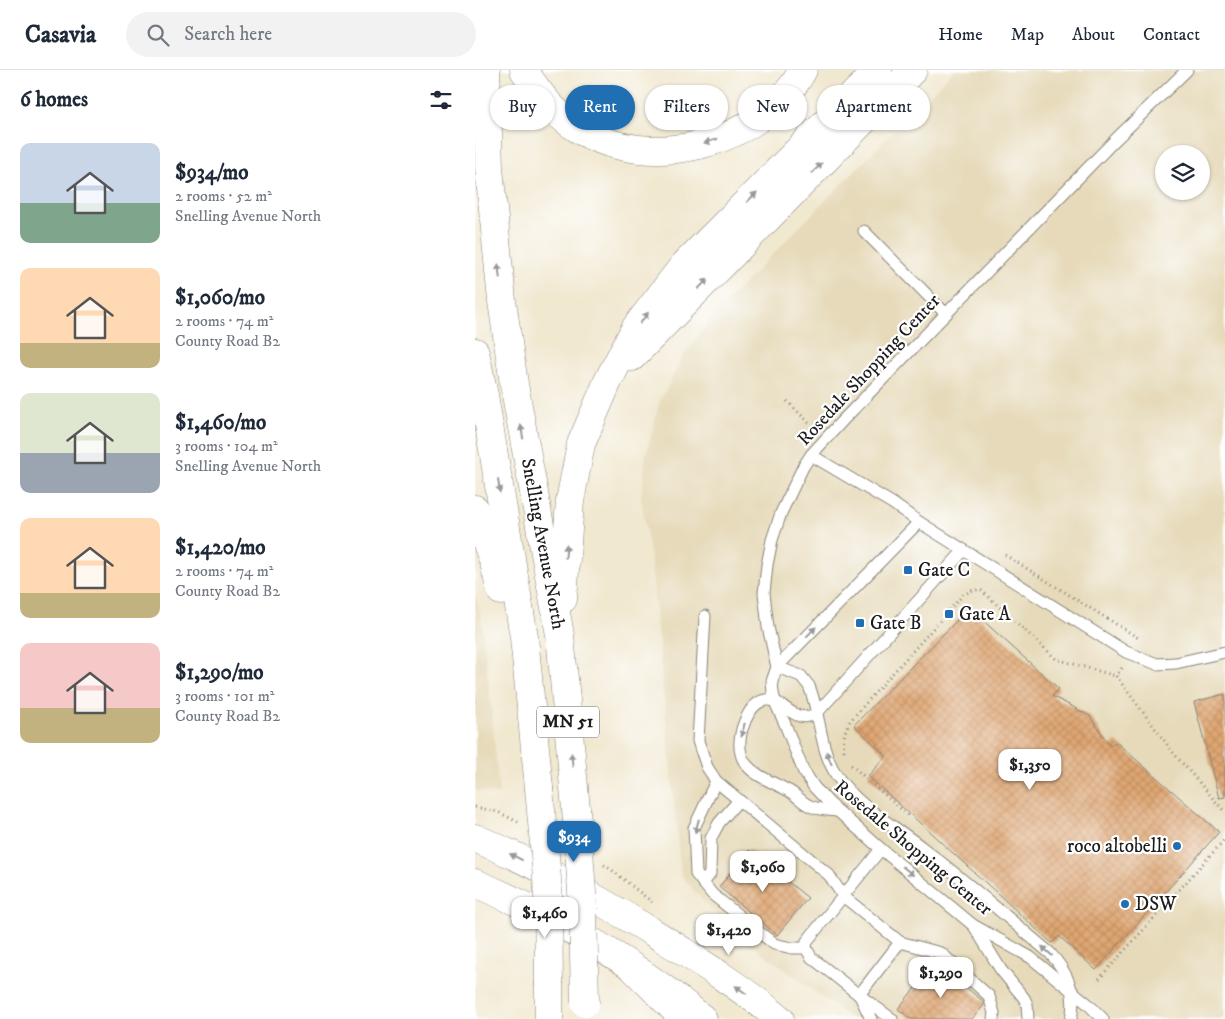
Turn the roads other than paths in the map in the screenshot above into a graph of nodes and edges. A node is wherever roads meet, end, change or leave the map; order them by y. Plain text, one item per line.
1 (486, 70) edge
2 (524, 70) edge
3 (803, 70) edge
4 (878, 70) edge
5 (913, 70) edge
6 (1187, 70) edge
7 (864, 231) dead end
8 (946, 314) junction
9 (475, 352) edge
10 (607, 381) junction
11 (811, 455) junction
12 (475, 509) edge
13 (919, 522) junction
14 (964, 550) junction
15 (705, 616) dead end
16 (560, 635) junction
17 (1225, 652) edge
18 (777, 667) junction
19 (775, 702) junction
20 (816, 714) junction
21 (531, 715) junction
22 (716, 781) junction
23 (739, 800) junction
24 (837, 811) junction
25 (475, 838) edge
26 (881, 849) junction
27 (475, 883) edge
28 (703, 883) junction
29 (843, 896) junction
30 (973, 925) junction
31 (900, 942) junction
32 (806, 948) junction
33 (631, 966) junction
34 (1072, 991) junction
35 (859, 995) junction
36 (585, 1015) edge
37 (991, 1017) edge
38 (549, 1019) edge
39 (684, 1019) edge
40 (703, 1019) edge
41 (781, 1019) edge
42 (871, 1019) edge
43 (892, 1019) edge
44 (1028, 1019) edge
45 (1071, 1019) edge
46 (1103, 1019) edge

16 -> 1 main road, Snelling Avenue North / MN 51
3 -> 2 main road
10 -> 4 main road
10 -> 5 main road
6 - 8 lane, Rosedale Shopping Center
7 - 8 lane
8 - 11 lane, Rosedale Shopping Center
9 -> 21 main road, Snelling Avenue North / MN 51
16 -> 10 main road
11 - 13 lane
11 - 18 lane, Rosedale Shopping Center
12 - 21 main road
13 - 14 lane
18 -> 13 lane
14 - 17 lane
14 - 20 lane
15 - 22 lane
36 -> 16 main road, Snelling Avenue North / MN 51, bridge
18 - 19 lane, Rosedale Shopping Center
18 - 20 lane
19 - 20 lane
19 - 24 lane, Rosedale Shopping Center
19 -> 24 lane
34 -> 20 lane
21 - 38 main road, Snelling Avenue North / MN 51, bridge
22 - 23 lane
22 -> 28 lane
23 - 28 lane
23 - 29 lane
24 - 26 lane, Rosedale Shopping Center
41 -> 25 main road
26 - 29 lane
26 -> 30 lane, Rosedale Shopping Center
27 - 33 main road
28 - 32 lane
29 - 31 lane
29 - 32 lane
30 - 34 lane, Rosedale Shopping Center
30 - 44 lane
31 - 35 lane
31 - 37 lane
32 - 35 lane
33 - 39 main road
33 - 40 main road
34 - 45 lane
34 - 46 lane, Rosedale Shopping Center
35 - 42 lane
35 - 43 lane

